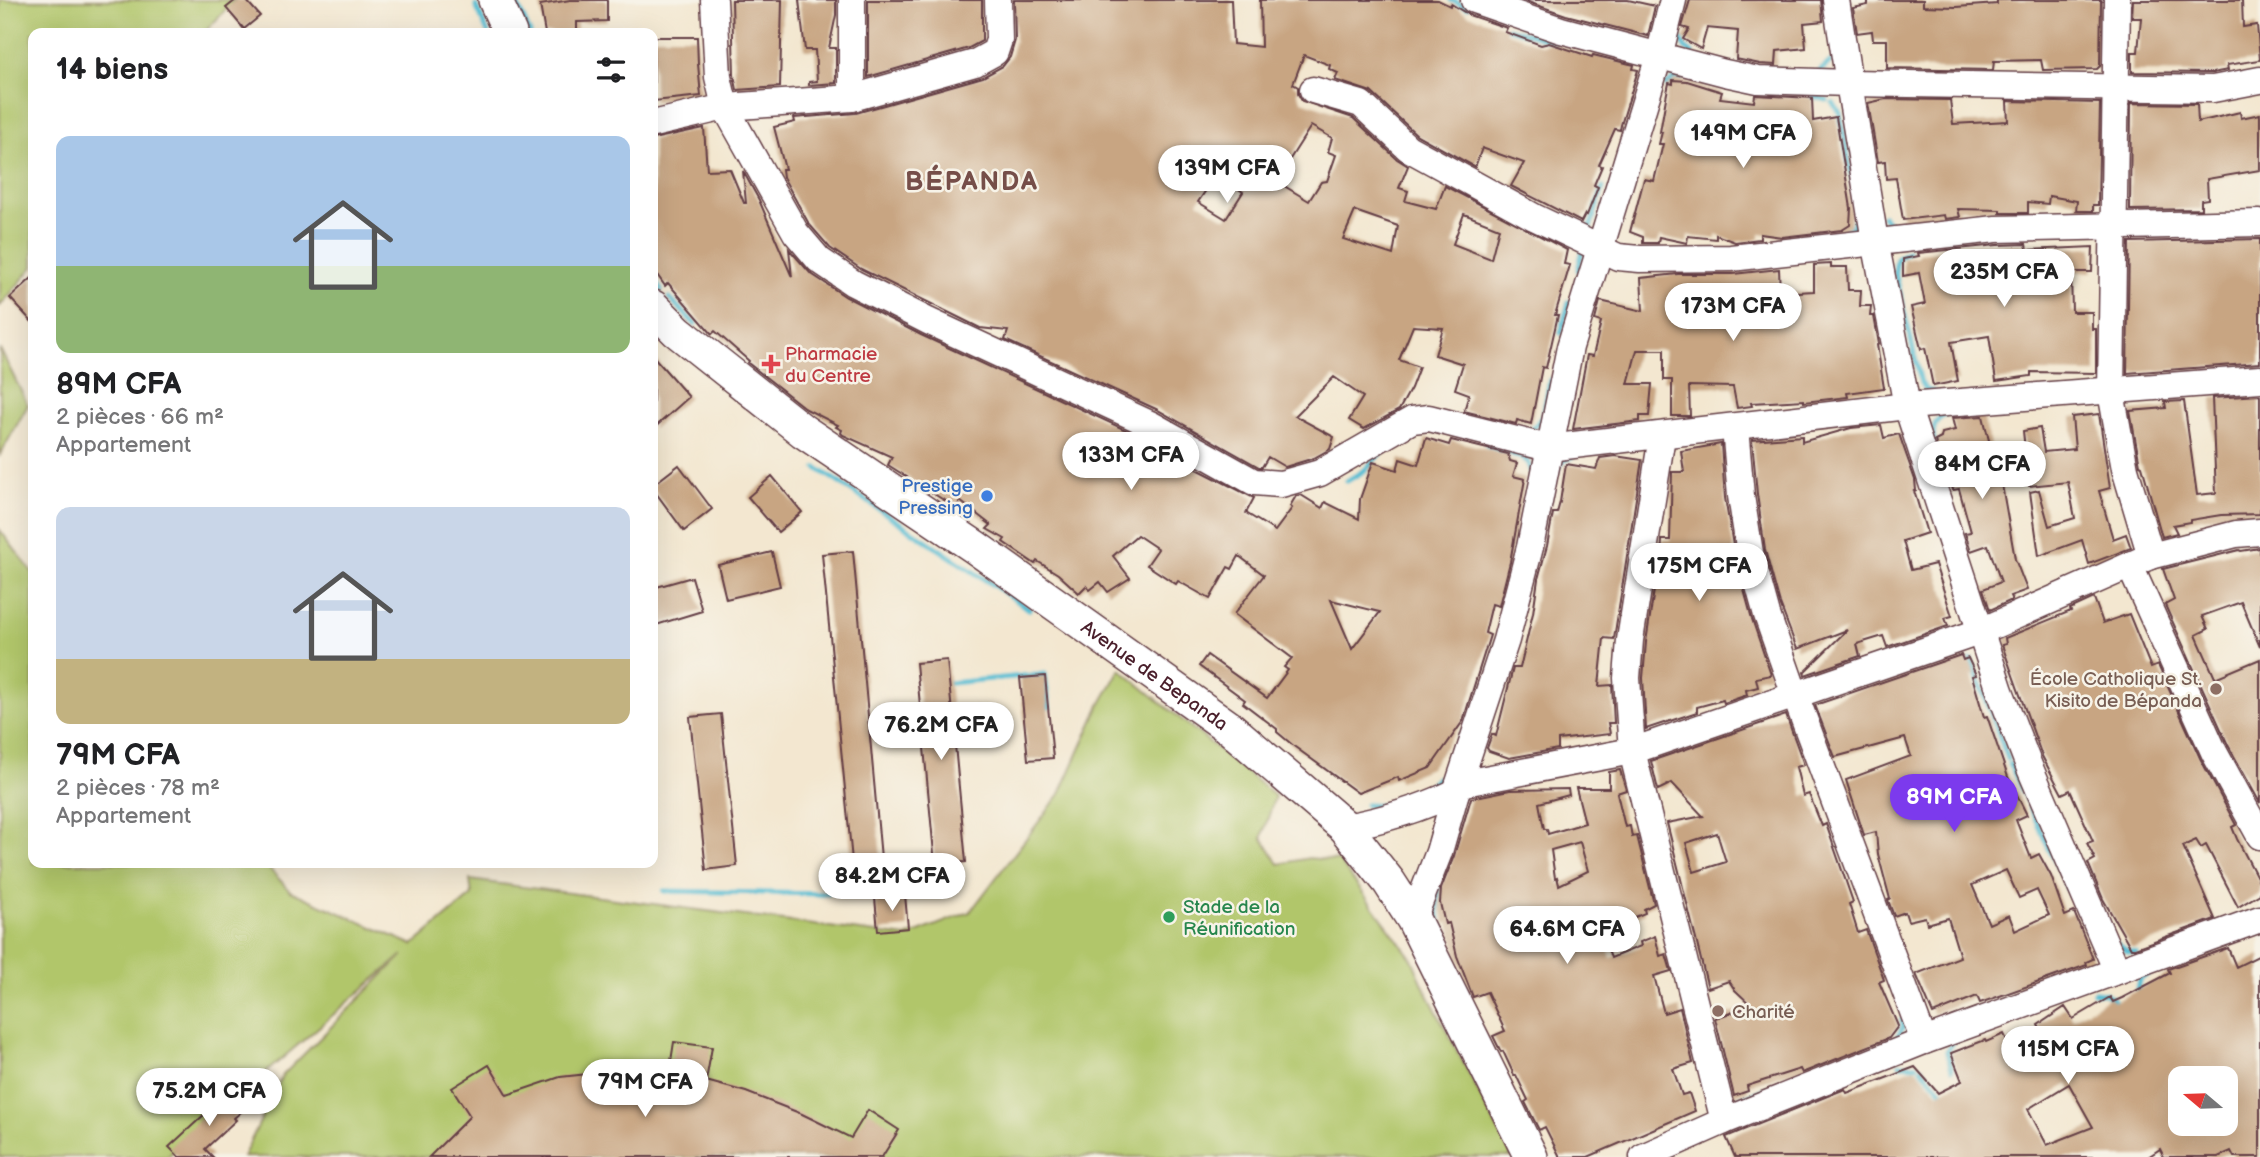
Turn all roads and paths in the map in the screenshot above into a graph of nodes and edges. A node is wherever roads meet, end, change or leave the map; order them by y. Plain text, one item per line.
1 (495, 0) edge
2 (714, 0) edge
3 (852, 0) edge
4 (998, 0) edge
5 (1474, 0) edge
6 (1673, 0) edge
7 (1836, 0) edge
8 (2117, 0) edge
9 (508, 28) edge
10 (1659, 56) junction
11 (2260, 79) edge
12 (1849, 83) junction
13 (2116, 87) junction
14 (1313, 90) dead end
15 (852, 98) junction
16 (725, 107) junction
17 (658, 123) edge
18 (2260, 222) edge
19 (2112, 226) junction
20 (1875, 241) junction
21 (1599, 250) junction
22 (658, 312) edge
23 (2260, 379) edge
24 (2111, 392) junction
25 (1907, 406) junction
26 (1735, 428) junction
27 (1662, 436) junction
28 (1548, 448) junction
29 (2260, 532) edge
30 (2140, 561) junction
31 (1979, 632) junction
32 (1795, 695) junction
33 (1632, 751) junction
34 (1457, 788) junction
35 (1345, 827) junction
36 (2260, 836) edge
37 (1413, 919) junction
38 (2260, 919) edge
39 (2117, 971) junction
40 (1924, 1041) junction
41 (1724, 1121) junction
42 (1531, 1157) edge
43 (1643, 1157) edge

1 - 9 main road
2 - 16 street
3 - 15 street
4 - 15 street
5 - 10 street
6 - 10 street
7 - 12 street
8 - 13 street
10 - 12 street
10 - 21 street
11 - 13 street
12 - 13 street
12 - 20 street
13 - 19 street
14 - 21 street
15 - 16 street
16 - 17 street
16 - 28 street
18 - 19 street
19 - 20 street
19 - 24 street
20 - 21 street
20 - 25 street
21 - 28 street
22 - 35 main road, Avenue de Bepanda
23 - 24 street
24 - 25 street
24 - 30 street
25 - 26 street
25 - 31 street
26 - 27 street
26 - 32 street
27 - 28 street
27 - 33 street
28 - 34 street
29 - 30 street
30 - 31 street
30 - 36 street
31 - 32 street
31 - 39 street
32 - 33 street
32 - 40 street
33 - 34 street
33 - 41 street
34 - 35 street
34 - 37 street
35 - 37 main road, Avenue de Bepanda
37 - 42 main road, Avenue de Bepanda
38 - 39 street
39 - 40 street
40 - 41 street
41 - 43 street

